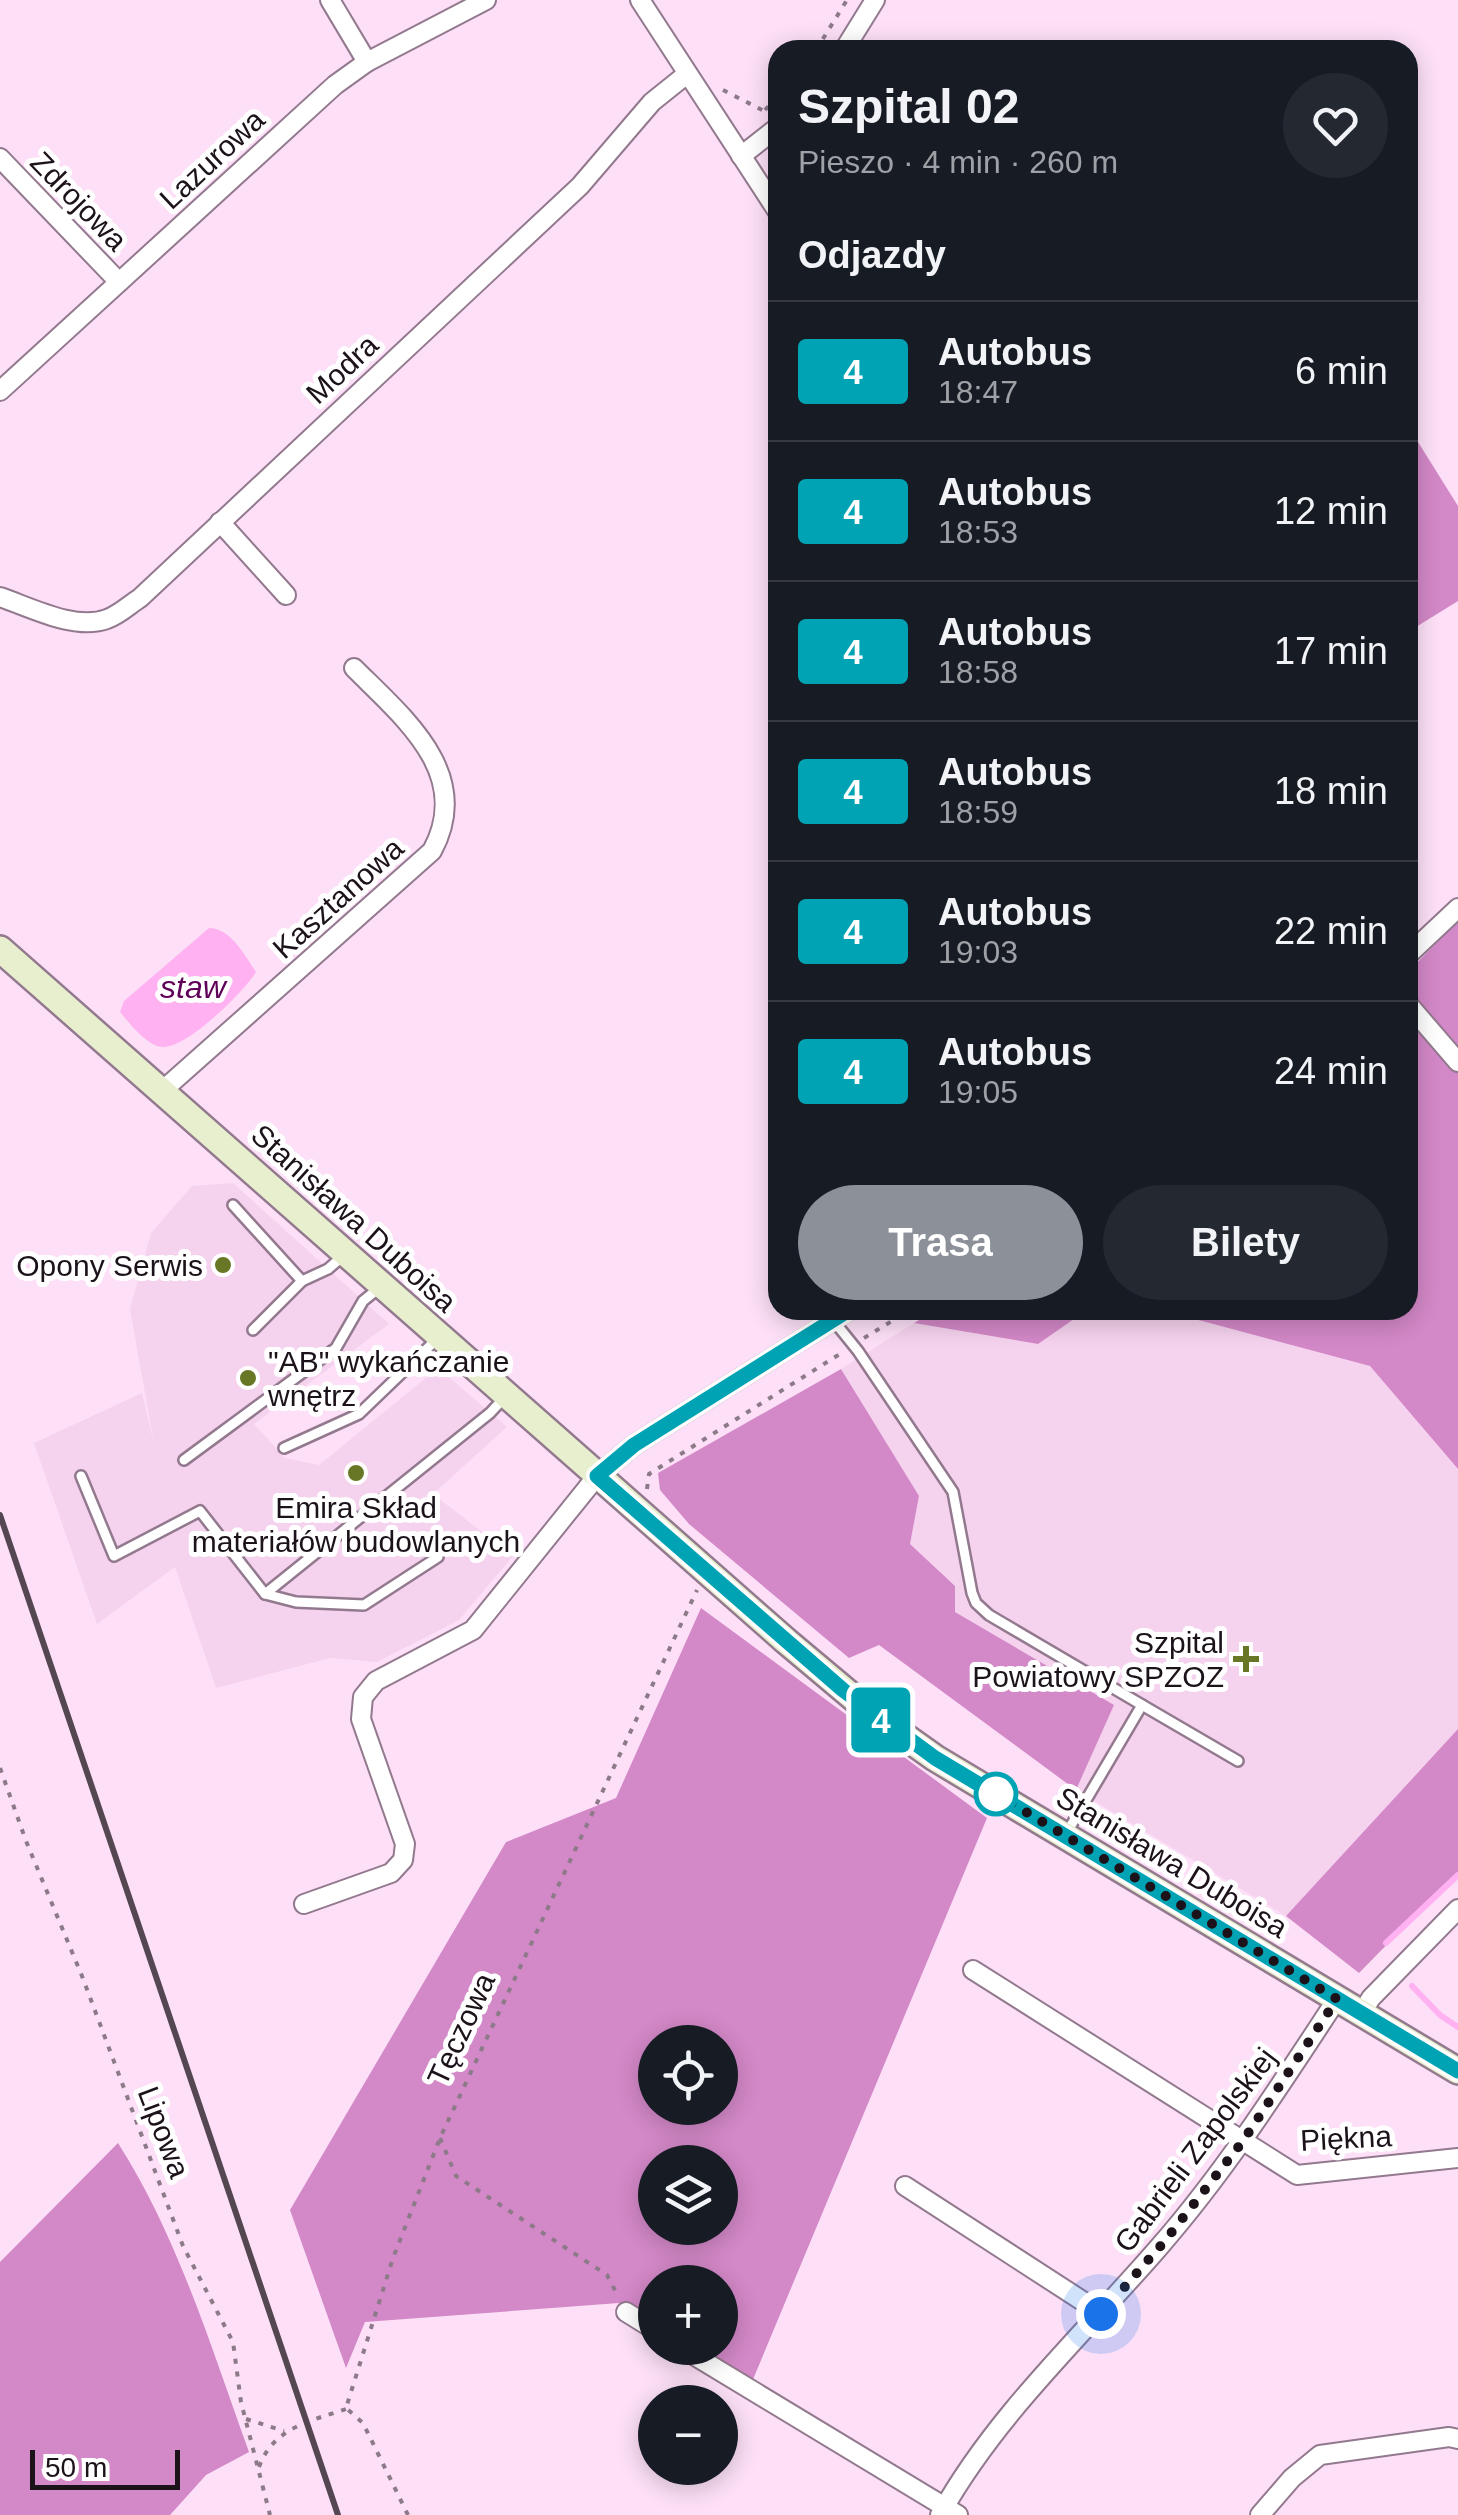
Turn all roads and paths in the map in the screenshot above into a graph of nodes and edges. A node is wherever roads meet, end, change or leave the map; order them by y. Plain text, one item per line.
1 (330, 0) edge
2 (486, 0) edge
3 (640, 0) edge
4 (847, 0) edge
5 (875, 0) edge
6 (822, 40) edge
7 (850, 40) edge
8 (367, 62) junction
9 (687, 74) junction
10 (712, 84) dead end
11 (768, 106) edge
12 (764, 110) junction
13 (768, 114) edge
14 (768, 129) edge
15 (741, 156) junction
16 (0, 158) edge
17 (768, 197) edge
18 (119, 282) junction
19 (0, 391) edge
20 (220, 522) junction
21 (286, 594) dead end
22 (0, 598) edge
23 (354, 668) dead end
24 (1458, 908) edge
25 (0, 949) edge
26 (1418, 953) edge
27 (1418, 1008) edge
28 (1458, 1062) edge
29 (162, 1091) junction
30 (233, 1205) dead end
31 (346, 1254) junction
32 (302, 1281) junction
33 (382, 1286) junction
34 (833, 1320) edge
35 (843, 1320) edge
36 (894, 1320) edge
37 (253, 1330) dead end
38 (868, 1336) dead end
39 (439, 1337) junction
40 (837, 1356) dead end
41 (506, 1396) junction
42 (284, 1448) dead end
43 (184, 1460) dead end
44 (81, 1476) dead end
45 (597, 1476) junction
46 (648, 1496) dead end
47 (438, 1558) dead end
48 (706, 1572) junction
49 (265, 1594) junction
50 (1142, 1705) junction
51 (1238, 1762) dead end
52 (0, 1768) edge
53 (1065, 1835) junction
54 (304, 1904) dead end
55 (1458, 1909) edge
56 (973, 1970) dead end
57 (1337, 1999) junction
58 (1361, 2014) junction
59 (1458, 2071) edge
60 (440, 2138) junction
61 (1243, 2141) junction
62 (1458, 2158) edge
63 (905, 2186) dead end
64 (626, 2312) joint
65 (1101, 2314) junction
66 (638, 2319) edge
67 (709, 2365) edge
68 (346, 2408) junction
69 (246, 2419) junction
70 (284, 2431) junction
71 (1458, 2439) edge
72 (259, 2467) junction
73 (947, 2512) edge
74 (270, 2515) edge
75 (408, 2515) edge
76 (1260, 2515) edge

1 - 8 street
2 - 8 street, Lazurowa
3 - 9 street
4 - 6 path
5 - 7 street
8 - 18 street, Lazurowa
9 - 15 street
9 - 20 street, Modra
10 - 12 path
11 - 12 path
12 - 13 path
14 - 15 street
15 - 17 street
16 - 18 street, Zdrojowa
18 - 19 street, Lazurowa
20 - 21 street
20 - 22 street, Modra
23 - 29 street, Kasztanowa
24 - 26 street
25 - 29 street, Stanisława Duboisa
27 - 28 street
29 - 31 street, Stanisława Duboisa
30 - 32 lane
31 - 32 lane
31 - 33 street, Stanisława Duboisa
32 - 37 lane
33 - 39 street, Stanisława Duboisa
33 - 43 lane
34 - 45 street
35 - 50 lane
36 - 38 path
39 - 41 street, Stanisława Duboisa
39 - 42 lane
40 - 46 path
41 - 45 street, Stanisława Duboisa
41 - 49 lane
44 - 49 lane
45 - 48 street, Stanisława Duboisa
45 - 54 street
47 - 49 lane
48 - 53 street, Stanisława Duboisa
48 - 60 path, Tęczowa
50 - 51 lane
50 - 53 lane
52 - 69 path, Lipowa
53 - 57 street, Stanisława Duboisa
55 - 58 street
56 - 61 street, Piękna
57 - 58 street, Stanisława Duboisa
57 - 61 street, Gabrieli Zapolskiej
58 - 59 street, Stanisława Duboisa
60 - 64 path
60 - 68 path, Tęczowa
61 - 62 street, Piękna
61 - 65 street, Gabrieli Zapolskiej
63 - 65 street
64 - 66 street
65 - 73 street, Gabrieli Zapolskiej
67 - 73 street
68 - 70 path
68 - 75 path
69 - 70 path
69 - 72 path, Lipowa
70 - 72 path
71 - 76 street
72 - 74 path, Lipowa

